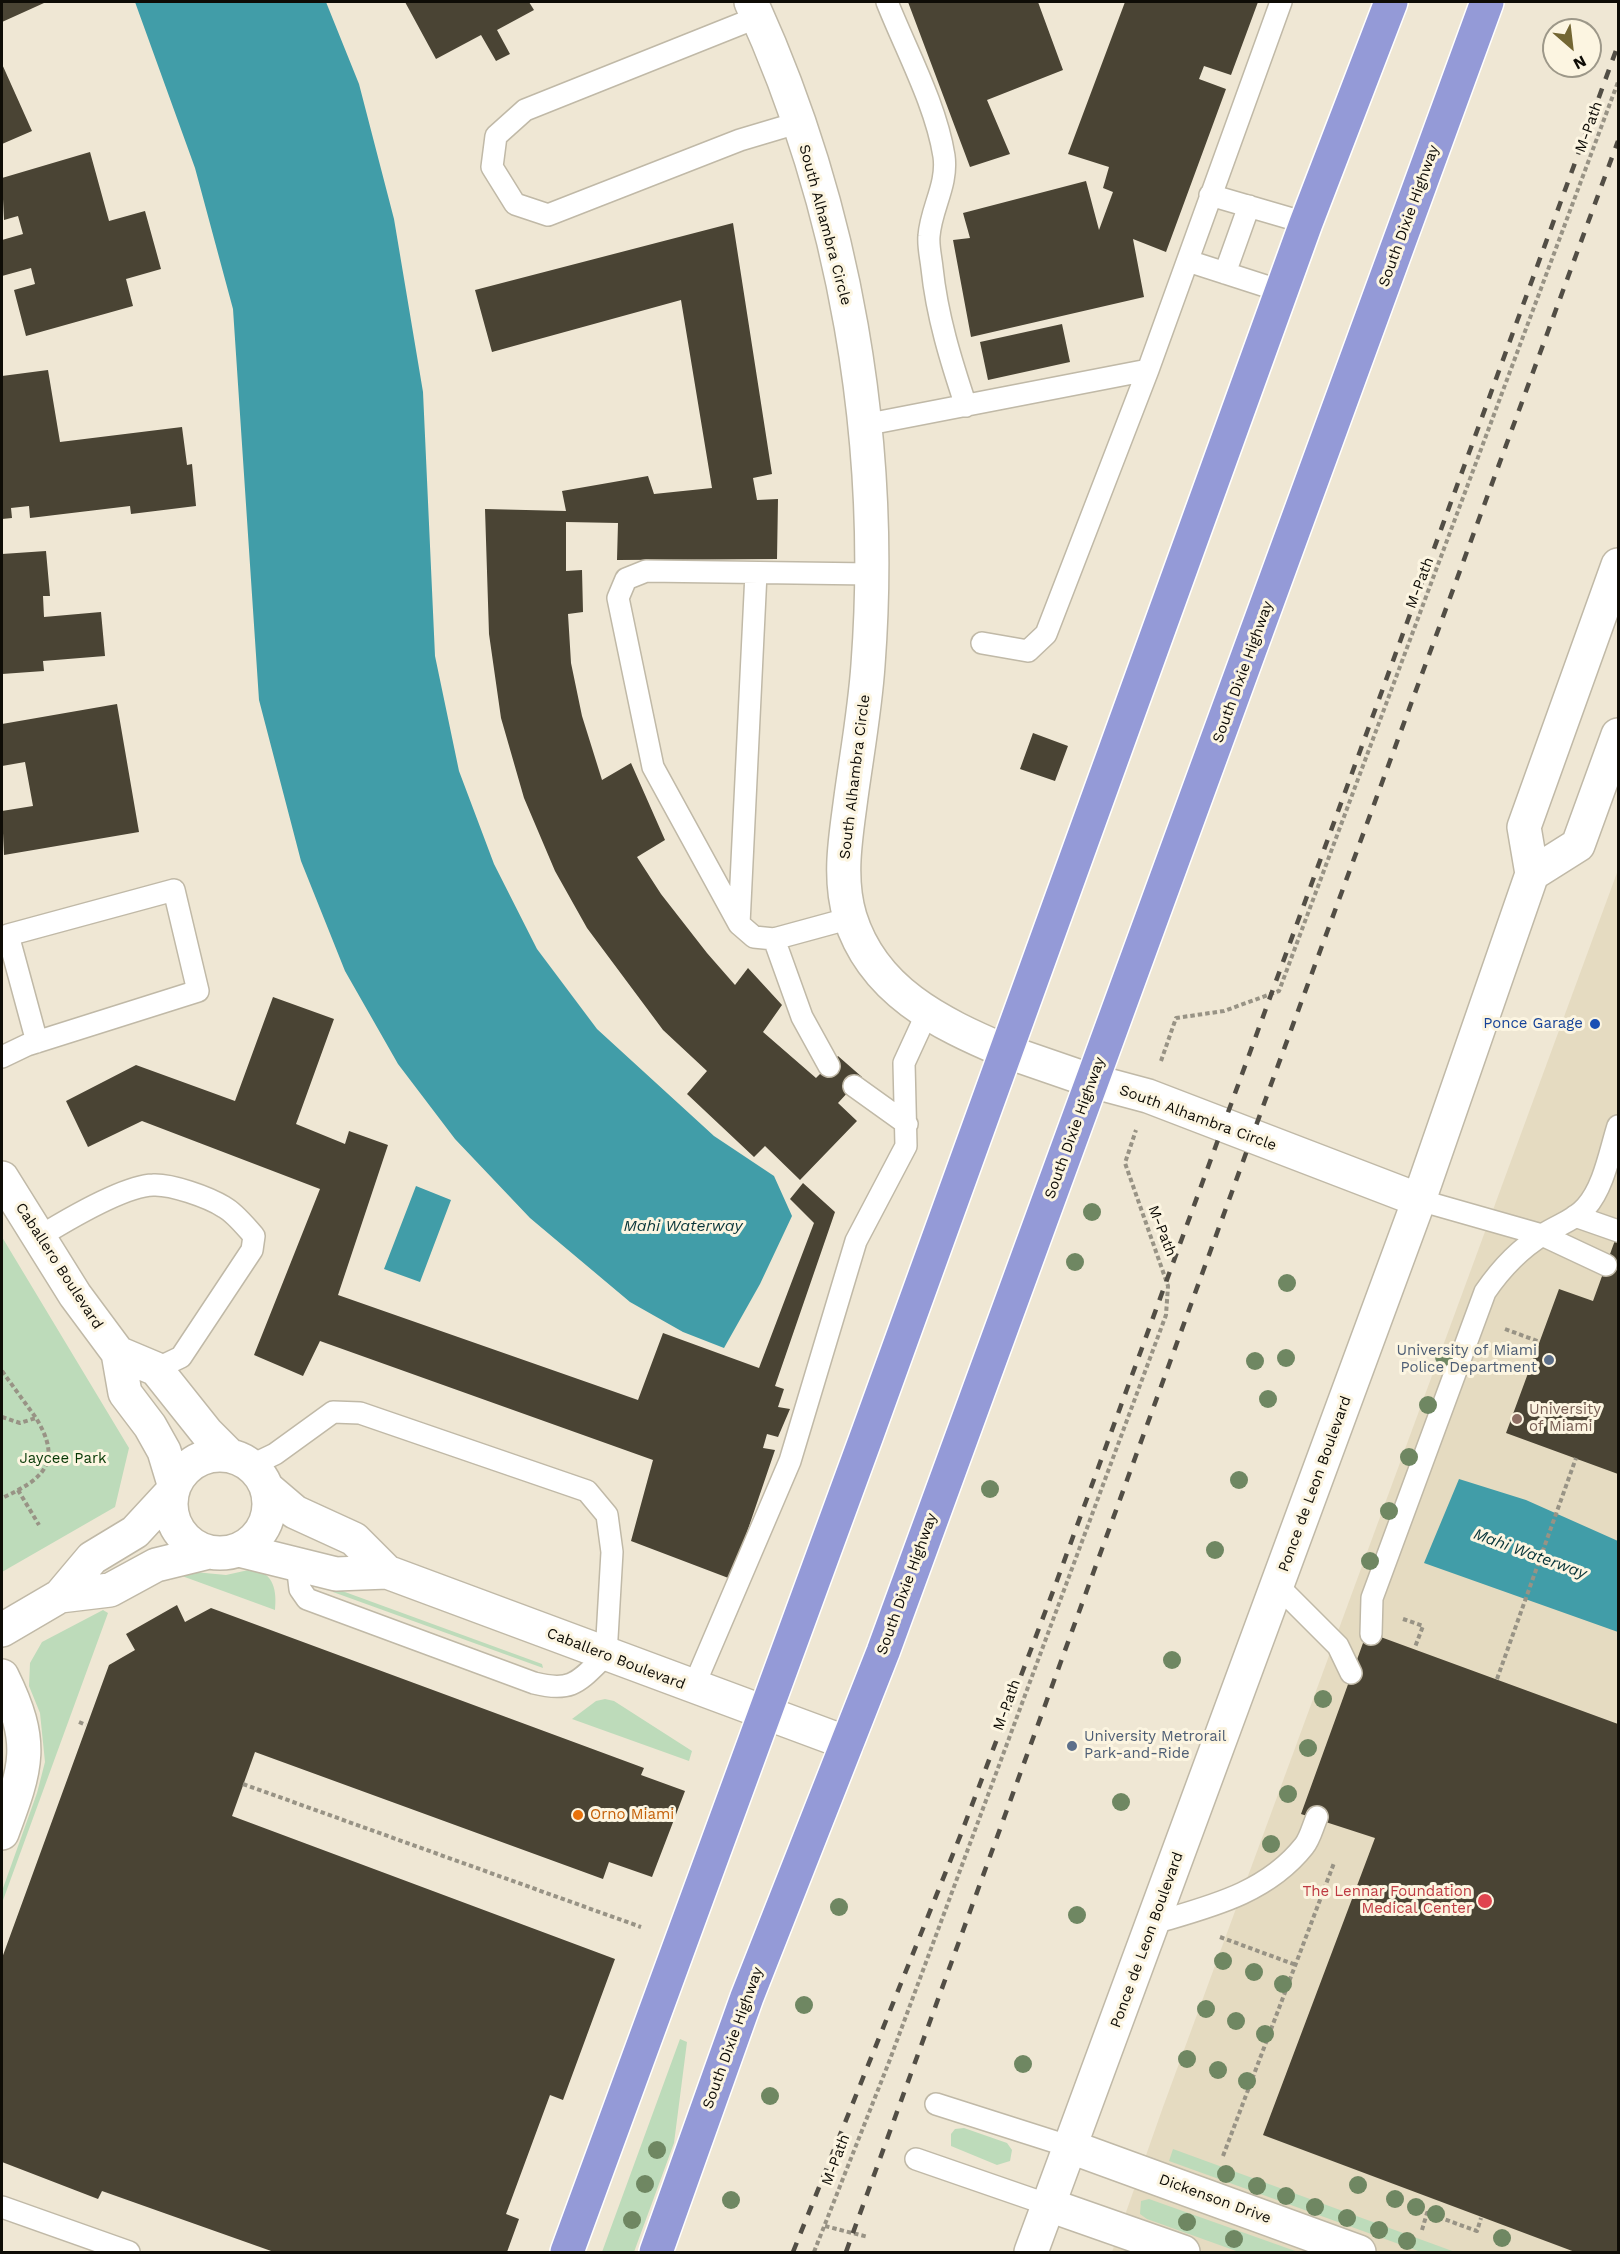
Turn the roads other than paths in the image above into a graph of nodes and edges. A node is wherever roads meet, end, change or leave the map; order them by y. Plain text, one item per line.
1 (887, 2) edge
2 (1281, 2) edge
3 (1391, 2) edge
4 (1487, 2) edge
5 (754, 9) edge
6 (797, 123) junction
7 (1210, 195) junction
8 (1249, 206) junction
9 (1306, 223) junction
10 (1188, 261) junction
11 (1225, 273) junction
12 (1281, 291) junction
13 (1148, 370) junction
14 (966, 406) junction
15 (864, 425) junction
16 (1618, 565) edge
17 (756, 573) junction
18 (871, 574) junction
19 (982, 643) dead end
20 (1618, 735) edge
21 (1532, 874) junction
22 (851, 918) junction
23 (740, 924) junction
24 (774, 939) junction
25 (927, 1013) junction
26 (37, 1042) junction
27 (1005, 1051) junction
28 (2, 1057) edge
29 (829, 1066) dead end
30 (1092, 1081) junction
31 (854, 1086) dead end
32 (907, 1124) junction
33 (1618, 1126) edge
34 (2, 1178) edge
35 (1419, 1200) junction
36 (1575, 1216) junction
37 (1618, 1231) edge
38 (1542, 1235) junction
39 (39, 1237) junction
40 (1606, 1265) dead end
41 (118, 1353) junction
42 (156, 1369) junction
43 (249, 1470) junction
44 (172, 1489) junction
45 (239, 1550) junction
46 (205, 1553) junction
47 (297, 1563) junction
48 (387, 1572) junction
49 (1278, 1586) junction
50 (60, 1596) junction
51 (2, 1630) edge
52 (1371, 1634) dead end
53 (606, 1655) junction
54 (1351, 1673) dead end
55 (2, 1676) edge
56 (693, 1688) junction
57 (763, 1713) junction
58 (847, 1743) junction
59 (1317, 1817) dead end
60 (2, 1833) edge
61 (1154, 1923) junction
62 (936, 2103) dead end
63 (1071, 2147) junction
64 (916, 2159) dead end
65 (1049, 2205) junction
66 (2, 2206) edge
67 (129, 2253) edge
68 (567, 2253) edge
69 (656, 2253) edge
70 (1032, 2253) edge
71 (1183, 2253) edge
72 (1359, 2253) edge

1 - 14 lane
2 - 7 lane
3 - 9 highway
4 - 30 highway, South Dixie Highway
5 - 6 street, South Alhambra Circle
5 - 6 lane
6 - 15 street, South Alhambra Circle
7 - 8 lane
7 - 10 lane
8 - 9 lane
8 - 11 lane
9 - 12 highway
10 - 11 lane
10 - 13 lane
11 - 12 lane
12 - 27 highway
13 - 14 lane
13 - 19 lane
14 - 15 lane
15 - 18 street, South Alhambra Circle
16 - 21 street
17 - 18 lane
17 - 23 lane
17 - 23 lane
18 - 22 street, South Alhambra Circle
20 - 21 street
21 - 35 street, Ponce de Leon Boulevard
22 - 24 lane
22 - 25 street, South Alhambra Circle
23 - 24 lane
24 - 29 lane
25 - 27 street, South Alhambra Circle
25 - 32 lane
26 - 26 lane
26 - 28 lane
27 - 30 street, South Alhambra Circle
27 - 57 highway
30 - 35 street, South Alhambra Circle
30 - 58 highway, South Dixie Highway
31 - 32 lane
32 - 56 lane
33 - 36 lane
34 - 39 street, Caballero Boulevard
35 - 38 lane
35 - 49 street, Ponce de Leon Boulevard
36 - 37 lane
36 - 38 lane
38 - 40 lane
38 - 52 lane
39 - 41 street, Caballero Boulevard
39 - 42 lane
41 - 42 street, Caballero Boulevard
41 - 44 street, Caballero Boulevard
42 - 43 street, Caballero Boulevard
43 - 44 street
43 - 45 street
43 - 48 street, Caballero Boulevard
43 - 53 lane
44 - 46 street
44 - 50 street
45 - 46 street
45 - 47 street, Caballero Boulevard
46 - 50 street
47 - 48 street, Caballero Boulevard
47 - 53 lane
48 - 53 street, Caballero Boulevard
49 - 54 lane
49 - 61 street, Ponce de Leon Boulevard
50 - 51 street
53 - 56 street, Caballero Boulevard
55 - 60 street
56 - 57 street, Caballero Boulevard
57 - 58 street, Caballero Boulevard
57 - 68 highway
58 - 69 highway, South Dixie Highway
59 - 61 lane
61 - 63 street, Ponce de Leon Boulevard
62 - 63 lane
63 - 65 street, Ponce de Leon Boulevard
63 - 72 street, Dickenson Drive
64 - 65 lane
65 - 70 street, Ponce de Leon Boulevard
65 - 71 street
66 - 67 lane

